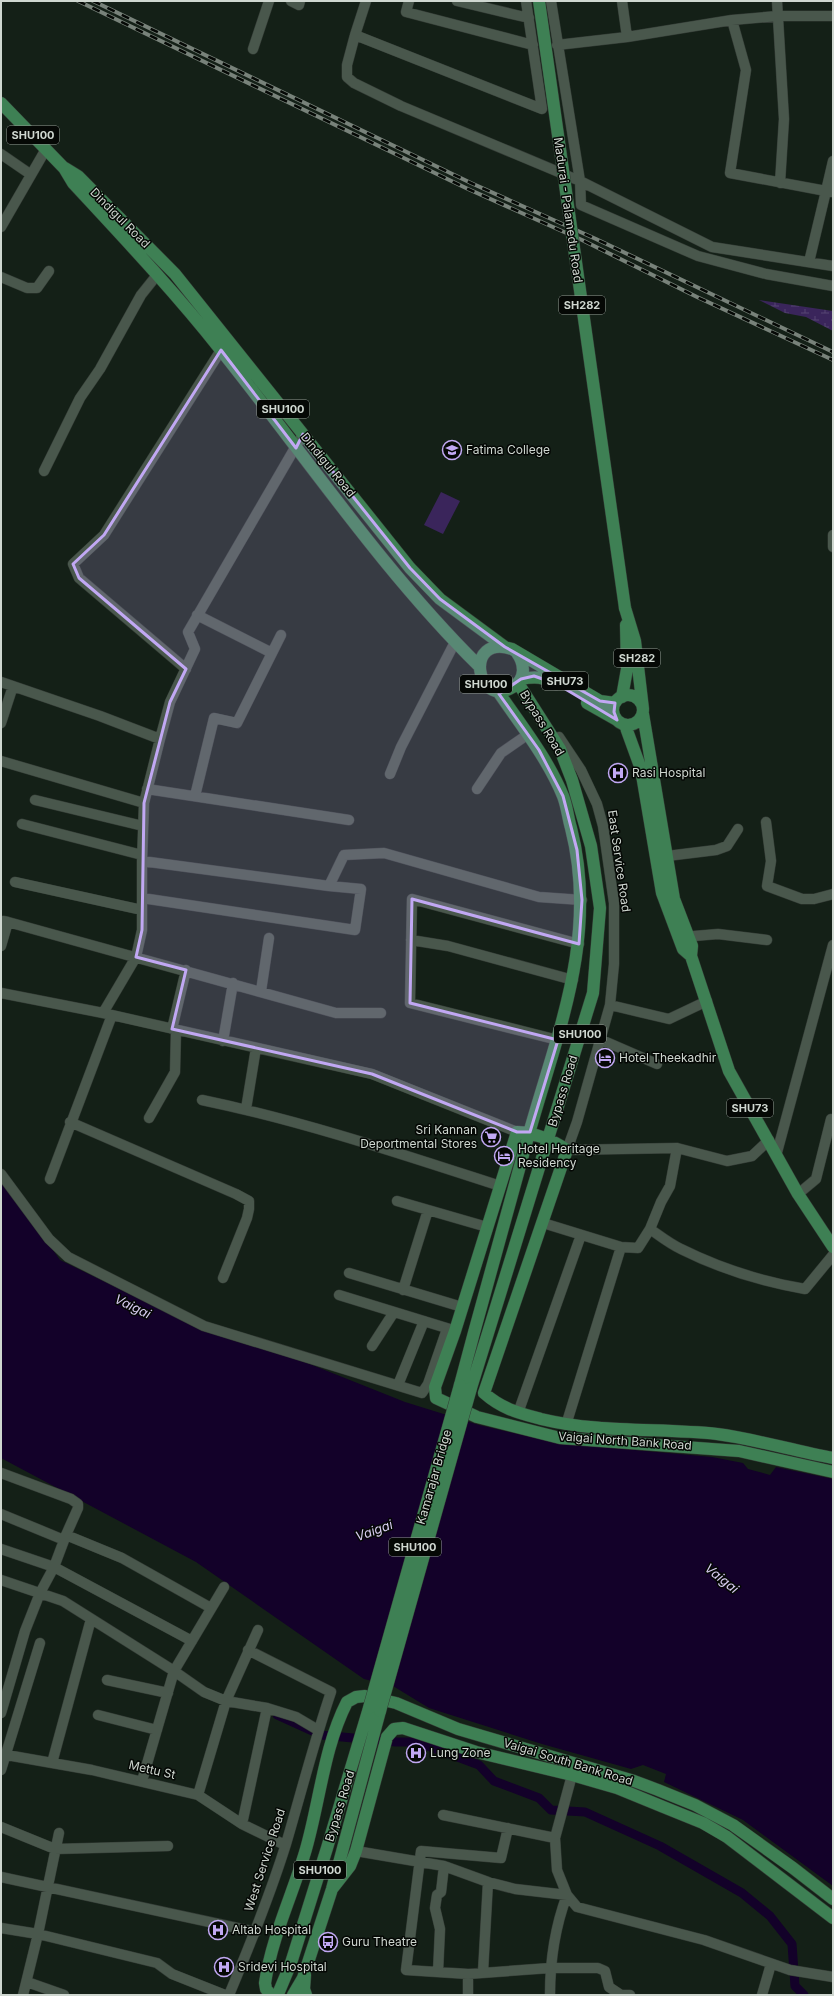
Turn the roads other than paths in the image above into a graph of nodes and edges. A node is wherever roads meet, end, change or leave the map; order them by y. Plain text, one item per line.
1 (269, 1) edge
2 (291, 1) edge
3 (300, 1) edge
4 (366, 1) edge
5 (409, 1) edge
6 (457, 1) edge
7 (526, 1) edge
8 (539, 1) edge
9 (551, 1) edge
10 (622, 1) edge
11 (778, 1) edge
12 (778, 16) junction
13 (833, 16) edge
14 (528, 18) junction
15 (732, 20) junction
16 (355, 35) junction
17 (627, 37) junction
18 (533, 45) junction
19 (557, 45) junction
20 (253, 49) dead end
21 (1, 103) edge
22 (46, 149) junction
23 (1, 154) edge
24 (833, 161) edge
25 (64, 168) junction
26 (30, 174) junction
27 (580, 181) junction
28 (780, 183) junction
29 (829, 191) edge
30 (4, 214) edge
31 (1, 227) edge
32 (809, 262) junction
33 (833, 266) edge
34 (49, 271) dead end
35 (157, 275) junction
36 (1, 277) edge
37 (833, 286) edge
38 (221, 350) junction
39 (303, 434) junction
40 (296, 448) junction
41 (44, 471) dead end
42 (833, 535) edge
43 (833, 547) edge
44 (626, 608) junction
45 (197, 615) junction
46 (282, 635) dead end
47 (455, 642) junction
48 (505, 647) junction
49 (272, 653) junction
50 (517, 653) junction
51 (479, 666) junction
52 (186, 669) junction
53 (520, 681) junction
54 (1, 682) edge
55 (13, 686) junction
56 (496, 690) junction
57 (618, 700) junction
58 (535, 711) junction
59 (643, 712) junction
60 (621, 723) junction
61 (1, 724) edge
62 (527, 735) junction
63 (160, 739) junction
64 (1, 761) edge
65 (390, 774) dead end
66 (147, 789) junction
67 (477, 789) dead end
68 (195, 796) junction
69 (35, 800) dead end
70 (144, 803) junction
71 (349, 820) dead end
72 (766, 822) dead end
73 (22, 824) dead end
74 (143, 826) junction
75 (738, 829) dead end
76 (668, 856) junction
77 (142, 858) junction
78 (15, 882) dead end
79 (329, 886) junction
80 (833, 894) edge
81 (142, 898) junction
82 (582, 900) junction
83 (142, 910) junction
84 (4, 921) edge
85 (683, 937) junction
86 (269, 938) dead end
87 (411, 940) junction
88 (767, 940) dead end
89 (579, 944) junction
90 (833, 945) edge
91 (1, 946) edge
92 (136, 957) junction
93 (186, 970) junction
94 (573, 980) junction
95 (233, 984) junction
96 (261, 991) junction
97 (1, 993) edge
98 (707, 1001) junction
99 (610, 1005) junction
100 (107, 1014) junction
101 (380, 1014) dead end
102 (174, 1030) junction
103 (581, 1031) junction
104 (558, 1040) junction
105 (600, 1040) junction
106 (223, 1041) junction
107 (256, 1048) junction
108 (657, 1064) dead end
109 (202, 1100) dead end
110 (246, 1109) junction
111 (149, 1118) dead end
112 (833, 1120) edge
113 (70, 1122) junction
114 (516, 1132) junction
115 (530, 1132) junction
116 (549, 1139) junction
117 (768, 1140) junction
118 (678, 1148) junction
119 (567, 1150) junction
120 (776, 1156) junction
121 (1, 1174) edge
122 (50, 1178) dead end
123 (500, 1186) junction
124 (798, 1194) junction
125 (397, 1201) dead end
126 (428, 1210) junction
127 (543, 1223) junction
128 (487, 1227) junction
129 (650, 1229) junction
130 (581, 1234) junction
131 (621, 1247) junction
132 (833, 1247) edge
133 (833, 1255) edge
134 (349, 1273) dead end
135 (223, 1278) dead end
136 (403, 1290) junction
137 (339, 1295) dead end
138 (462, 1307) junction
139 (394, 1312) junction
140 (424, 1321) junction
141 (451, 1330) junction
142 (372, 1346) dead end
143 (398, 1385) junction
144 (465, 1386) junction
145 (518, 1413) junction
146 (566, 1425) junction
147 (833, 1458) edge
148 (833, 1472) edge
149 (1, 1473) edge
150 (1, 1514) edge
151 (65, 1537) junction
152 (1, 1549) edge
153 (54, 1567) junction
154 (1, 1580) edge
155 (224, 1586) dead end
156 (39, 1595) junction
157 (211, 1608) junction
158 (91, 1622) junction
159 (258, 1630) dead end
160 (192, 1641) junction
161 (40, 1643) dead end
162 (248, 1650) junction
163 (173, 1673) junction
164 (107, 1680) dead end
165 (168, 1693) junction
166 (226, 1703) junction
167 (374, 1710) joint
168 (266, 1711) junction
169 (1, 1713) edge
170 (98, 1716) dead end
171 (157, 1730) junction
172 (317, 1733) junction
173 (367, 1739) junction
174 (3, 1755) edge
175 (52, 1763) junction
176 (1, 1770) edge
177 (572, 1775) junction
178 (142, 1781) junction
179 (198, 1795) junction
180 (443, 1815) dead end
181 (242, 1824) junction
182 (1, 1827) edge
183 (508, 1828) junction
184 (59, 1833) dead end
185 (555, 1838) junction
186 (285, 1845) junction
187 (168, 1846) dead end
188 (55, 1849) junction
189 (356, 1851) junction
190 (419, 1862) junction
191 (444, 1866) junction
192 (1, 1878) edge
193 (488, 1882) junction
194 (48, 1887) junction
195 (332, 1889) junction
196 (567, 1895) junction
197 (833, 1899) edge
198 (833, 1918) edge
199 (1, 1928) edge
200 (256, 1932) junction
201 (38, 1934) junction
202 (771, 1964) junction
203 (550, 1968) junction
204 (305, 1972) junction
205 (438, 1972) junction
206 (483, 1972) junction
207 (468, 1974) junction
208 (833, 1977) edge
209 (27, 1982) junction
210 (23, 1995) edge
211 (64, 1995) edge
212 (225, 1995) edge
213 (229, 1995) edge
214 (278, 1995) edge
215 (293, 1995) edge
216 (306, 1995) edge
217 (468, 1995) edge
218 (550, 1995) edge
219 (630, 1995) edge
220 (762, 1995) edge

1 - 20 street
2 - 3 street
4 - 16 street
5 - 18 street
6 - 14 street
7 - 14 street
8 - 44 main road, Madurai - Palamedu Road / SH282, bridge
9 - 19 street
10 - 17 street
11 - 12 street
12 - 13 street
12 - 15 street
12 - 28 street
14 - 18 street
15 - 17 street
15 - 28 street
16 - 18 street
16 - 27 street
17 - 19 street
19 - 27 street
21 - 22 main road, Dindigul Road / SHU100
22 - 25 main road, Dindigul Road / SHU100
22 - 26 street
23 - 26 street
24 - 29 street
25 - 35 main road, Dindigul Road / SHU100
25 - 39 main road, Dindigul Road / SHU100
26 - 30 street
27 - 32 street
27 - 37 street
28 - 29 street
29 - 32 street
30 - 31 street
32 - 33 street
34 - 36 street
35 - 38 main road, Dindigul Road / SHU100
35 - 41 street
38 - 40 main road, Dindigul Road / SHU100
38 - 52 street
39 - 40 street
39 - 48 main road, Dindigul Road / SHU100
40 - 45 street
40 - 47 main road, Dindigul Road / SHU100
42 - 43 street
44 - 57 main road, Madurai - Palamedu Road / SH282
44 - 59 main road, Madurai - Palamedu Road / SH282
45 - 49 street
45 - 52 street
46 - 49 street
47 - 51 main road, Dindigul Road / SHU100
47 - 65 street
48 - 50 main road, SHU100
48 - 51 main road, SHU100
49 - 68 street
50 - 53 main road, SHU100
50 - 57 main road, SHU73
51 - 56 main road, SHU100
52 - 63 street
53 - 56 main road, SHU100
53 - 58 main road, Bypass Road / SHU100
53 - 60 main road, SHU73
54 - 55 street
55 - 61 street
55 - 63 street
56 - 62 main road, Bypass Road / SHU100
57 - 59 main road, SHU73
57 - 60 main road, SHU73
58 - 99 street, East Service Road
58 - 103 main road, Bypass Road / SHU100
59 - 60 main road
59 - 76 main road, SHU73
60 - 85 main road, SHU73
62 - 67 street
62 - 82 main road, Bypass Road / SHU100
63 - 66 street
64 - 70 street
66 - 68 street
66 - 70 street
68 - 71 street
69 - 74 street
70 - 74 street
72 - 80 street
73 - 77 street
74 - 77 street
75 - 76 street
76 - 85 main road, SHU73
77 - 79 street
77 - 81 street
78 - 83 street
79 - 81 street
79 - 82 street
81 - 83 street
82 - 89 main road, Bypass Road / SHU100
83 - 92 street
84 - 91 street
84 - 92 street
85 - 88 street
85 - 98 main road, SHU73
86 - 96 street
87 - 89 street
87 - 94 street
87 - 104 street
89 - 94 main road, Bypass Road / SHU100
90 - 120 street
92 - 93 street
92 - 100 street
93 - 95 street
93 - 102 street
94 - 104 main road, Bypass Road / SHU100
95 - 96 street
95 - 106 street
96 - 101 street
97 - 100 street
98 - 99 street
98 - 117 main road, SHU73
99 - 105 street, East Service Road
100 - 102 street
100 - 113 street
102 - 106 street
102 - 111 street
103 - 105 street
103 - 116 main road, Bypass Road / SHU100
104 - 115 main road, Bypass Road / SHU100
105 - 108 street
105 - 119 street, East Service Road
106 - 107 street
107 - 110 street
107 - 114 street
109 - 110 street
110 - 123 street
112 - 124 street
113 - 122 street
113 - 135 street
114 - 115 main road
114 - 123 main road, Vaigai North Bank Road
115 - 116 main road
115 - 144 main road, Bypass Road / SHU100
116 - 119 main road
116 - 144 main road, Bypass Road / SHU100
117 - 118 street
117 - 120 main road, SHU73
118 - 119 street
118 - 129 street
119 - 127 main road, Vaigai North Bank Road
120 - 124 main road, SHU73
121 - 143 street
123 - 128 main road, Vaigai North Bank Road
124 - 132 main road, SHU73
125 - 126 street
126 - 128 street
126 - 136 street
127 - 130 street
127 - 145 main road, Vaigai North Bank Road
128 - 138 main road, Vaigai North Bank Road
129 - 131 street
129 - 133 street
130 - 131 street
130 - 145 street
131 - 146 street
134 - 136 street
136 - 138 street
137 - 139 street
138 - 141 main road, Vaigai North Bank Road
139 - 140 street
139 - 142 street
140 - 141 street
140 - 143 street
141 - 143 street
141 - 148 main road, Vaigai North Bank Road
144 - 167 main road, Kamarajar Bridge / SHU100, bridge
145 - 146 main road, Vaigai North Bank Road
146 - 147 main road, Vaigai North Bank Road
149 - 151 street
150 - 151 street
151 - 153 street
151 - 157 street
152 - 153 street
153 - 156 street
153 - 160 street
154 - 156 street
155 - 157 street
156 - 158 street
156 - 169 street
157 - 160 street
158 - 163 street
158 - 175 street
159 - 162 street
160 - 163 street
161 - 174 street
162 - 166 street
162 - 172 street, West Service Road
163 - 165 street
163 - 166 street
164 - 165 street
165 - 171 street
166 - 168 street
166 - 179 street
167 - 173 main road, Bypass Road / SHU100
168 - 172 street
168 - 181 street
170 - 171 street
171 - 178 street
172 - 186 street, West Service Road
173 - 195 main road, Bypass Road / SHU100
173 - 214 main road, Bypass Road / SHU100
174 - 175 street, Mettu St
174 - 176 street
175 - 178 street, Mettu St
177 - 185 street
177 - 189 main road, Vaigai South Bank Road
177 - 198 main road, Vaigai South Bank Road
178 - 179 street, Mettu St
179 - 181 street, Mettu St
180 - 183 street
181 - 186 street, Mettu St
182 - 188 street
183 - 185 street
183 - 190 street
184 - 188 street
185 - 196 street
186 - 200 street, West Service Road
187 - 188 street
188 - 194 street
189 - 190 street
189 - 195 main road, Vaigai South Bank Road
190 - 191 street
190 - 205 street
191 - 193 street
191 - 205 street
192 - 194 street
193 - 196 street
193 - 206 street
194 - 200 street
194 - 201 street
195 - 204 main road, Bypass Road / SHU100
196 - 202 street
196 - 203 street
197 - 214 main road, Vaigai South Bank Road
199 - 201 street
200 - 213 street, West Service Road
201 - 209 street
201 - 212 street
202 - 208 street
202 - 220 street
203 - 206 street
203 - 218 street
203 - 219 street
204 - 215 main road, Bypass Road / SHU100
204 - 216 main road
205 - 207 street
206 - 207 street
207 - 217 street
209 - 210 street
209 - 211 street

